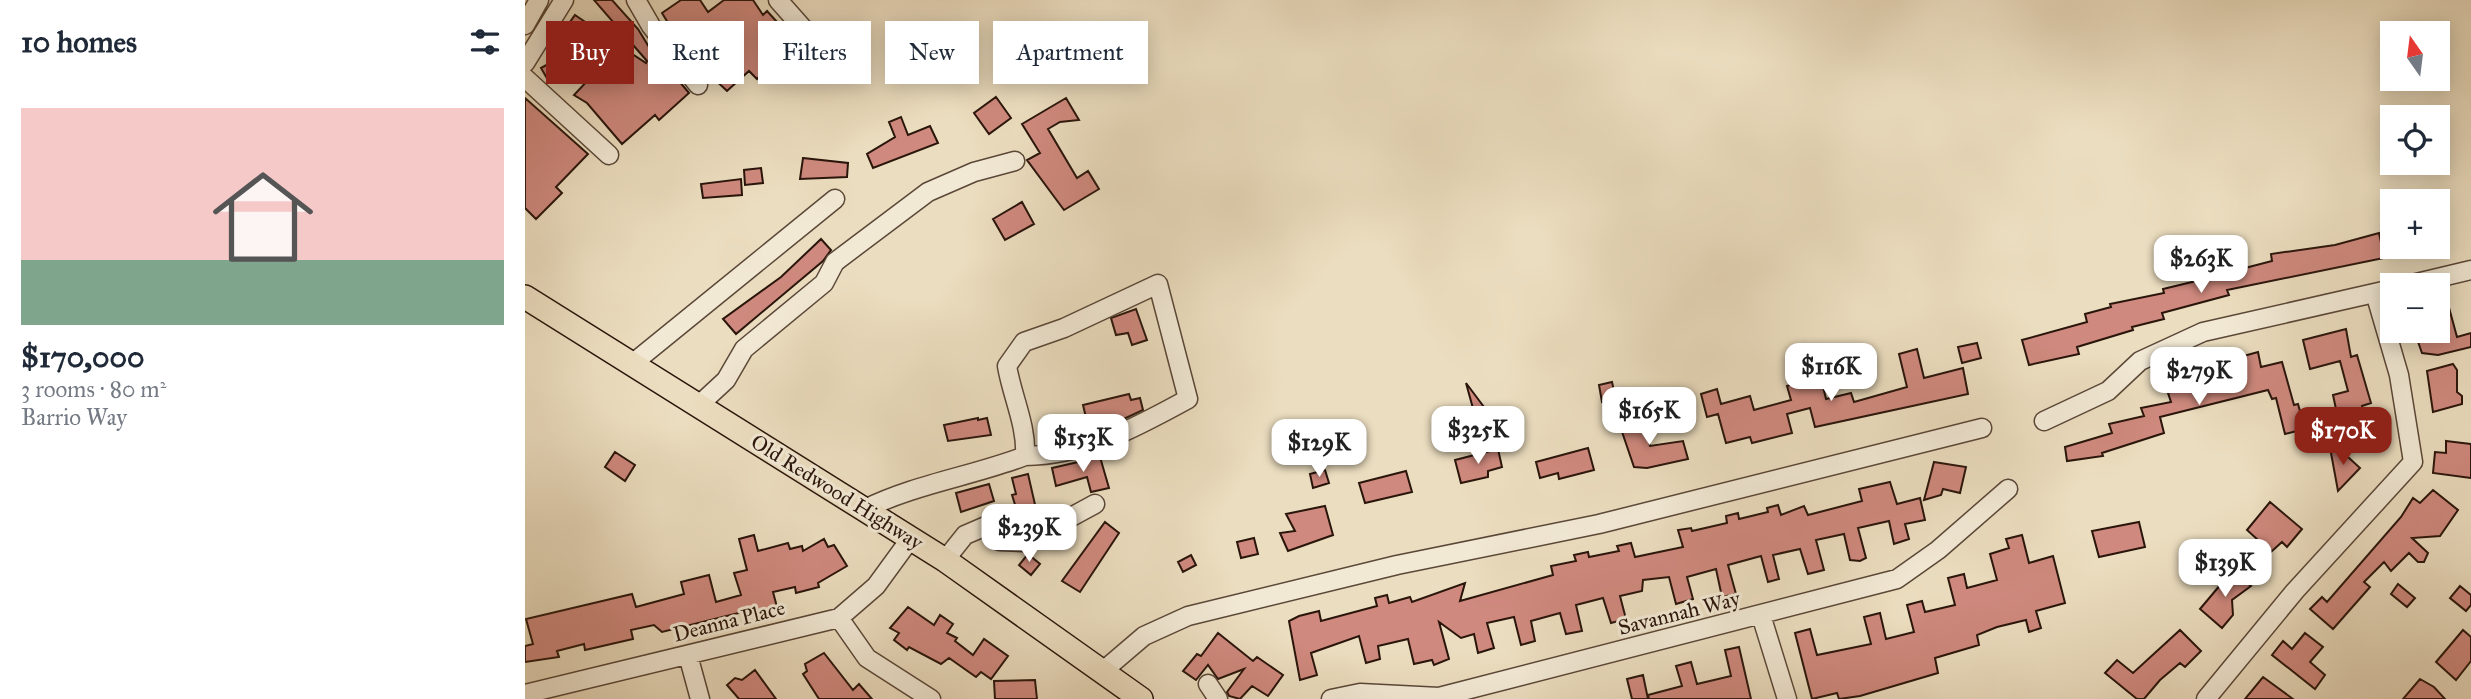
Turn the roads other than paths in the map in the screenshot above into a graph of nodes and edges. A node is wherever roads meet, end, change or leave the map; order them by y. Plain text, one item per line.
1 (539, 0) edge
2 (564, 0) edge
3 (636, 0) edge
4 (778, 0) edge
5 (797, 21) edge
6 (525, 26) edge
7 (525, 63) edge
8 (525, 78) edge
9 (698, 85) dead end
10 (609, 155) dead end
11 (1015, 161) dead end
12 (835, 200) dead end
13 (2471, 270) edge
14 (2450, 275) edge
15 (2380, 292) edge
16 (525, 297) edge
17 (2393, 343) edge
18 (632, 364) junction
19 (699, 404) junction
20 (2044, 421) dead end
21 (1982, 428) dead end
22 (1025, 456) junction
23 (2008, 489) dead end
24 (1095, 504) dead end
25 (865, 509) junction
26 (911, 538) junction
27 (945, 560) junction
28 (1761, 615) junction
29 (839, 618) junction
30 (688, 655) junction
31 (1103, 671) junction
32 (1208, 684) dead end
33 (525, 694) edge
34 (700, 699) edge
35 (931, 699) edge
36 (1141, 699) edge
37 (1218, 699) edge
38 (1331, 699) edge
39 (1787, 699) edge
40 (2206, 699) edge

1 - 6 street
2 - 7 street
3 - 9 street
4 - 5 street
8 - 10 street
11 - 19 street
12 - 18 street
13 - 14 street
15 - 20 street
16 - 18 main road, Old Redwood Highway
17 - 40 street
18 - 19 main road, Old Redwood Highway
19 - 25 main road, Old Redwood Highway
21 - 31 street
22 - 22 street
22 - 25 street
23 - 28 street, Savannah Way
24 - 27 street
25 - 26 main road, Old Redwood Highway
26 - 27 main road, Old Redwood Highway
26 - 29 street, Deanna Place
27 - 31 main road, Old Redwood Highway
28 - 38 street, Savannah Way
28 - 39 street
29 - 30 street, Deanna Place
29 - 35 street
30 - 33 street, Deanna Place
30 - 34 street
31 - 36 main road, Old Redwood Highway
32 - 37 street

